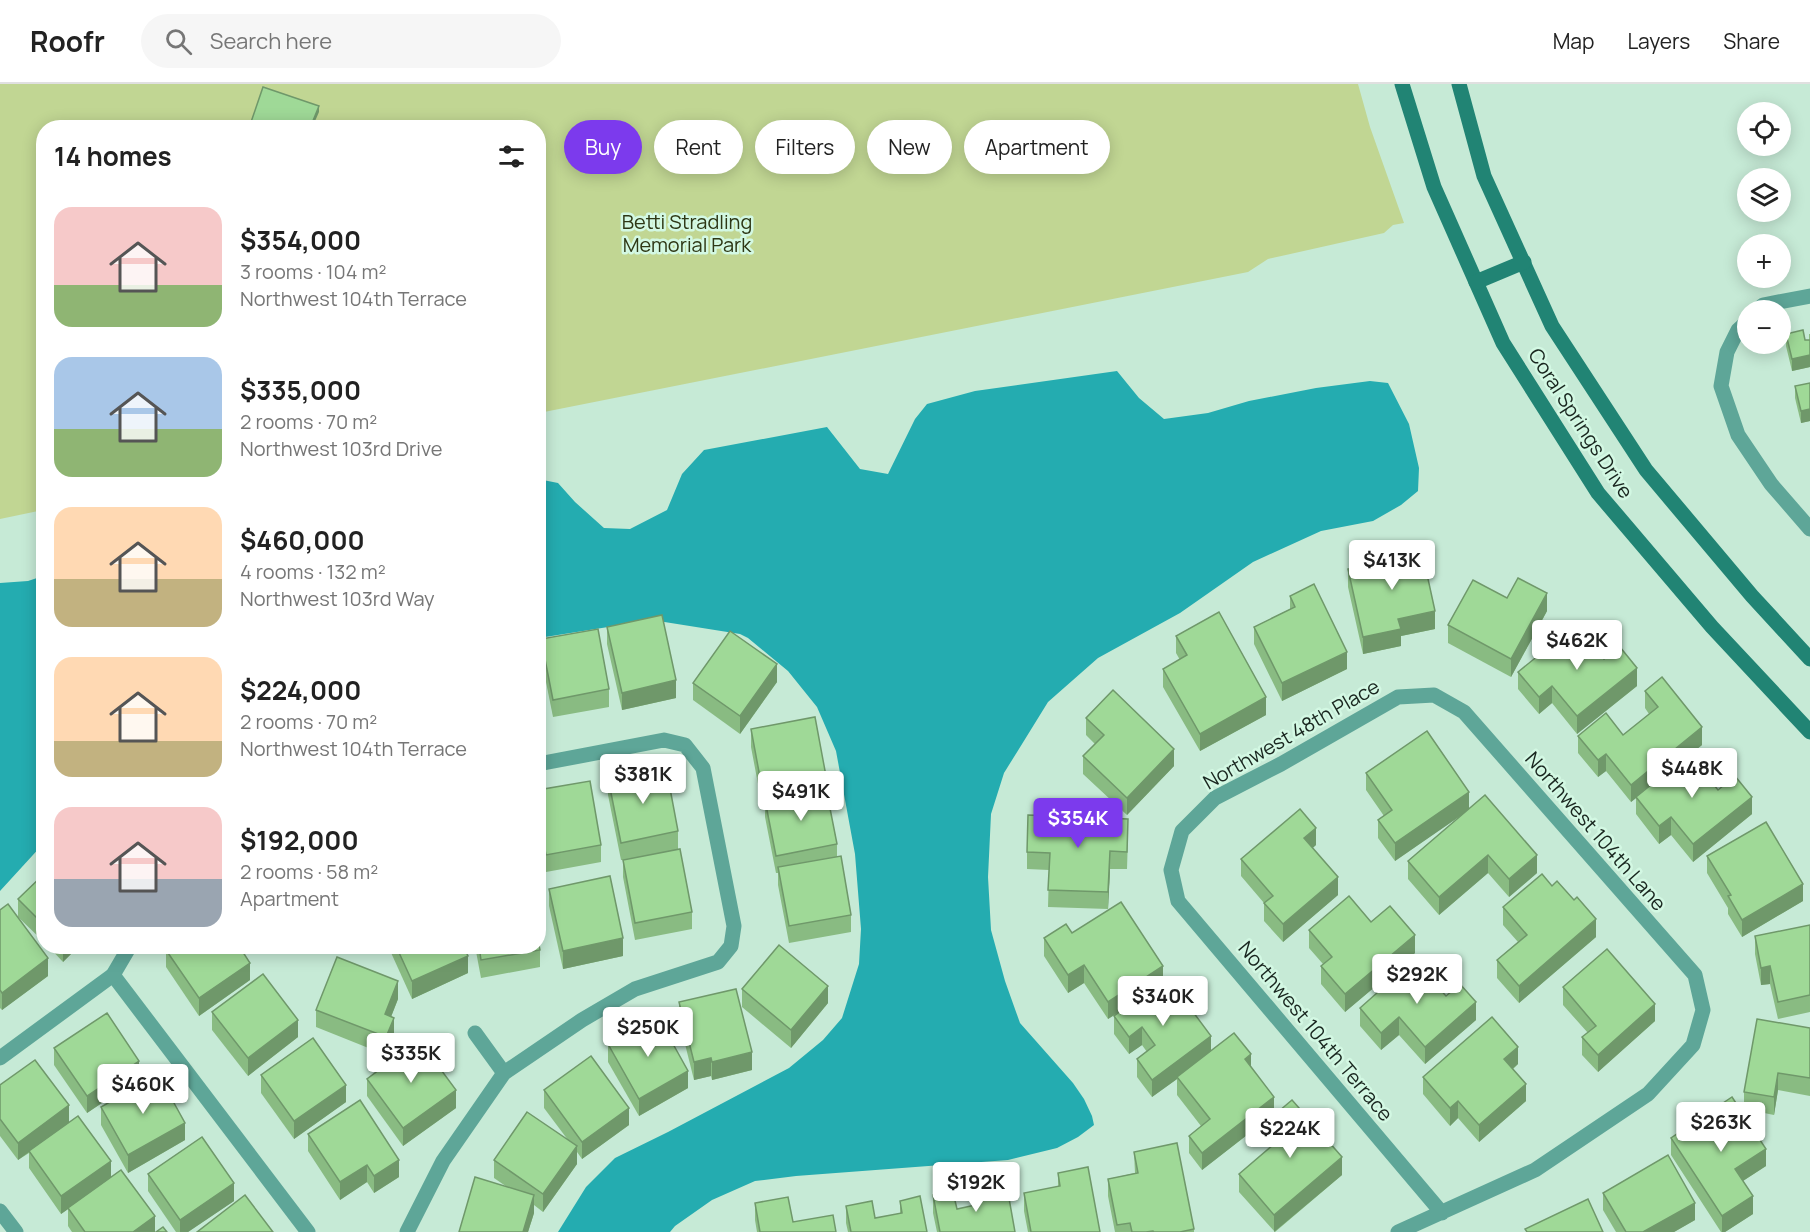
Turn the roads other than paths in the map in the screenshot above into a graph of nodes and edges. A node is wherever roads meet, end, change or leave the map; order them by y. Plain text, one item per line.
1 (1402, 84) edge
2 (1459, 84) edge
3 (1524, 262) junction
4 (1476, 282) junction
5 (1810, 296) edge
6 (1789, 300) edge
7 (1737, 332) edge
8 (1810, 529) edge
9 (1810, 659) edge
10 (1434, 695) joint
11 (1810, 732) edge
12 (546, 762) edge
13 (1171, 870) joint
14 (125, 954) edge
15 (113, 975) junction
16 (475, 1033) dead end
17 (0, 1058) edge
18 (504, 1072) junction
19 (0, 1211) edge
20 (1442, 1213) junction
21 (16, 1232) edge
22 (308, 1232) edge
23 (407, 1232) edge
24 (1398, 1232) edge

1 - 4 main road, Coral Springs Drive
2 - 3 main road, Coral Springs Drive
3 - 4 main road
3 - 9 main road, Coral Springs Drive
4 - 11 main road, Coral Springs Drive
5 - 6 street
7 - 8 street
10 - 13 street, Northwest 48th Place
10 - 20 street, Northwest 104th Lane
12 - 18 street
13 - 20 street, Northwest 104th Terrace
14 - 15 street
15 - 17 street
15 - 22 street
16 - 18 street
18 - 23 street
19 - 21 street
20 - 24 street

